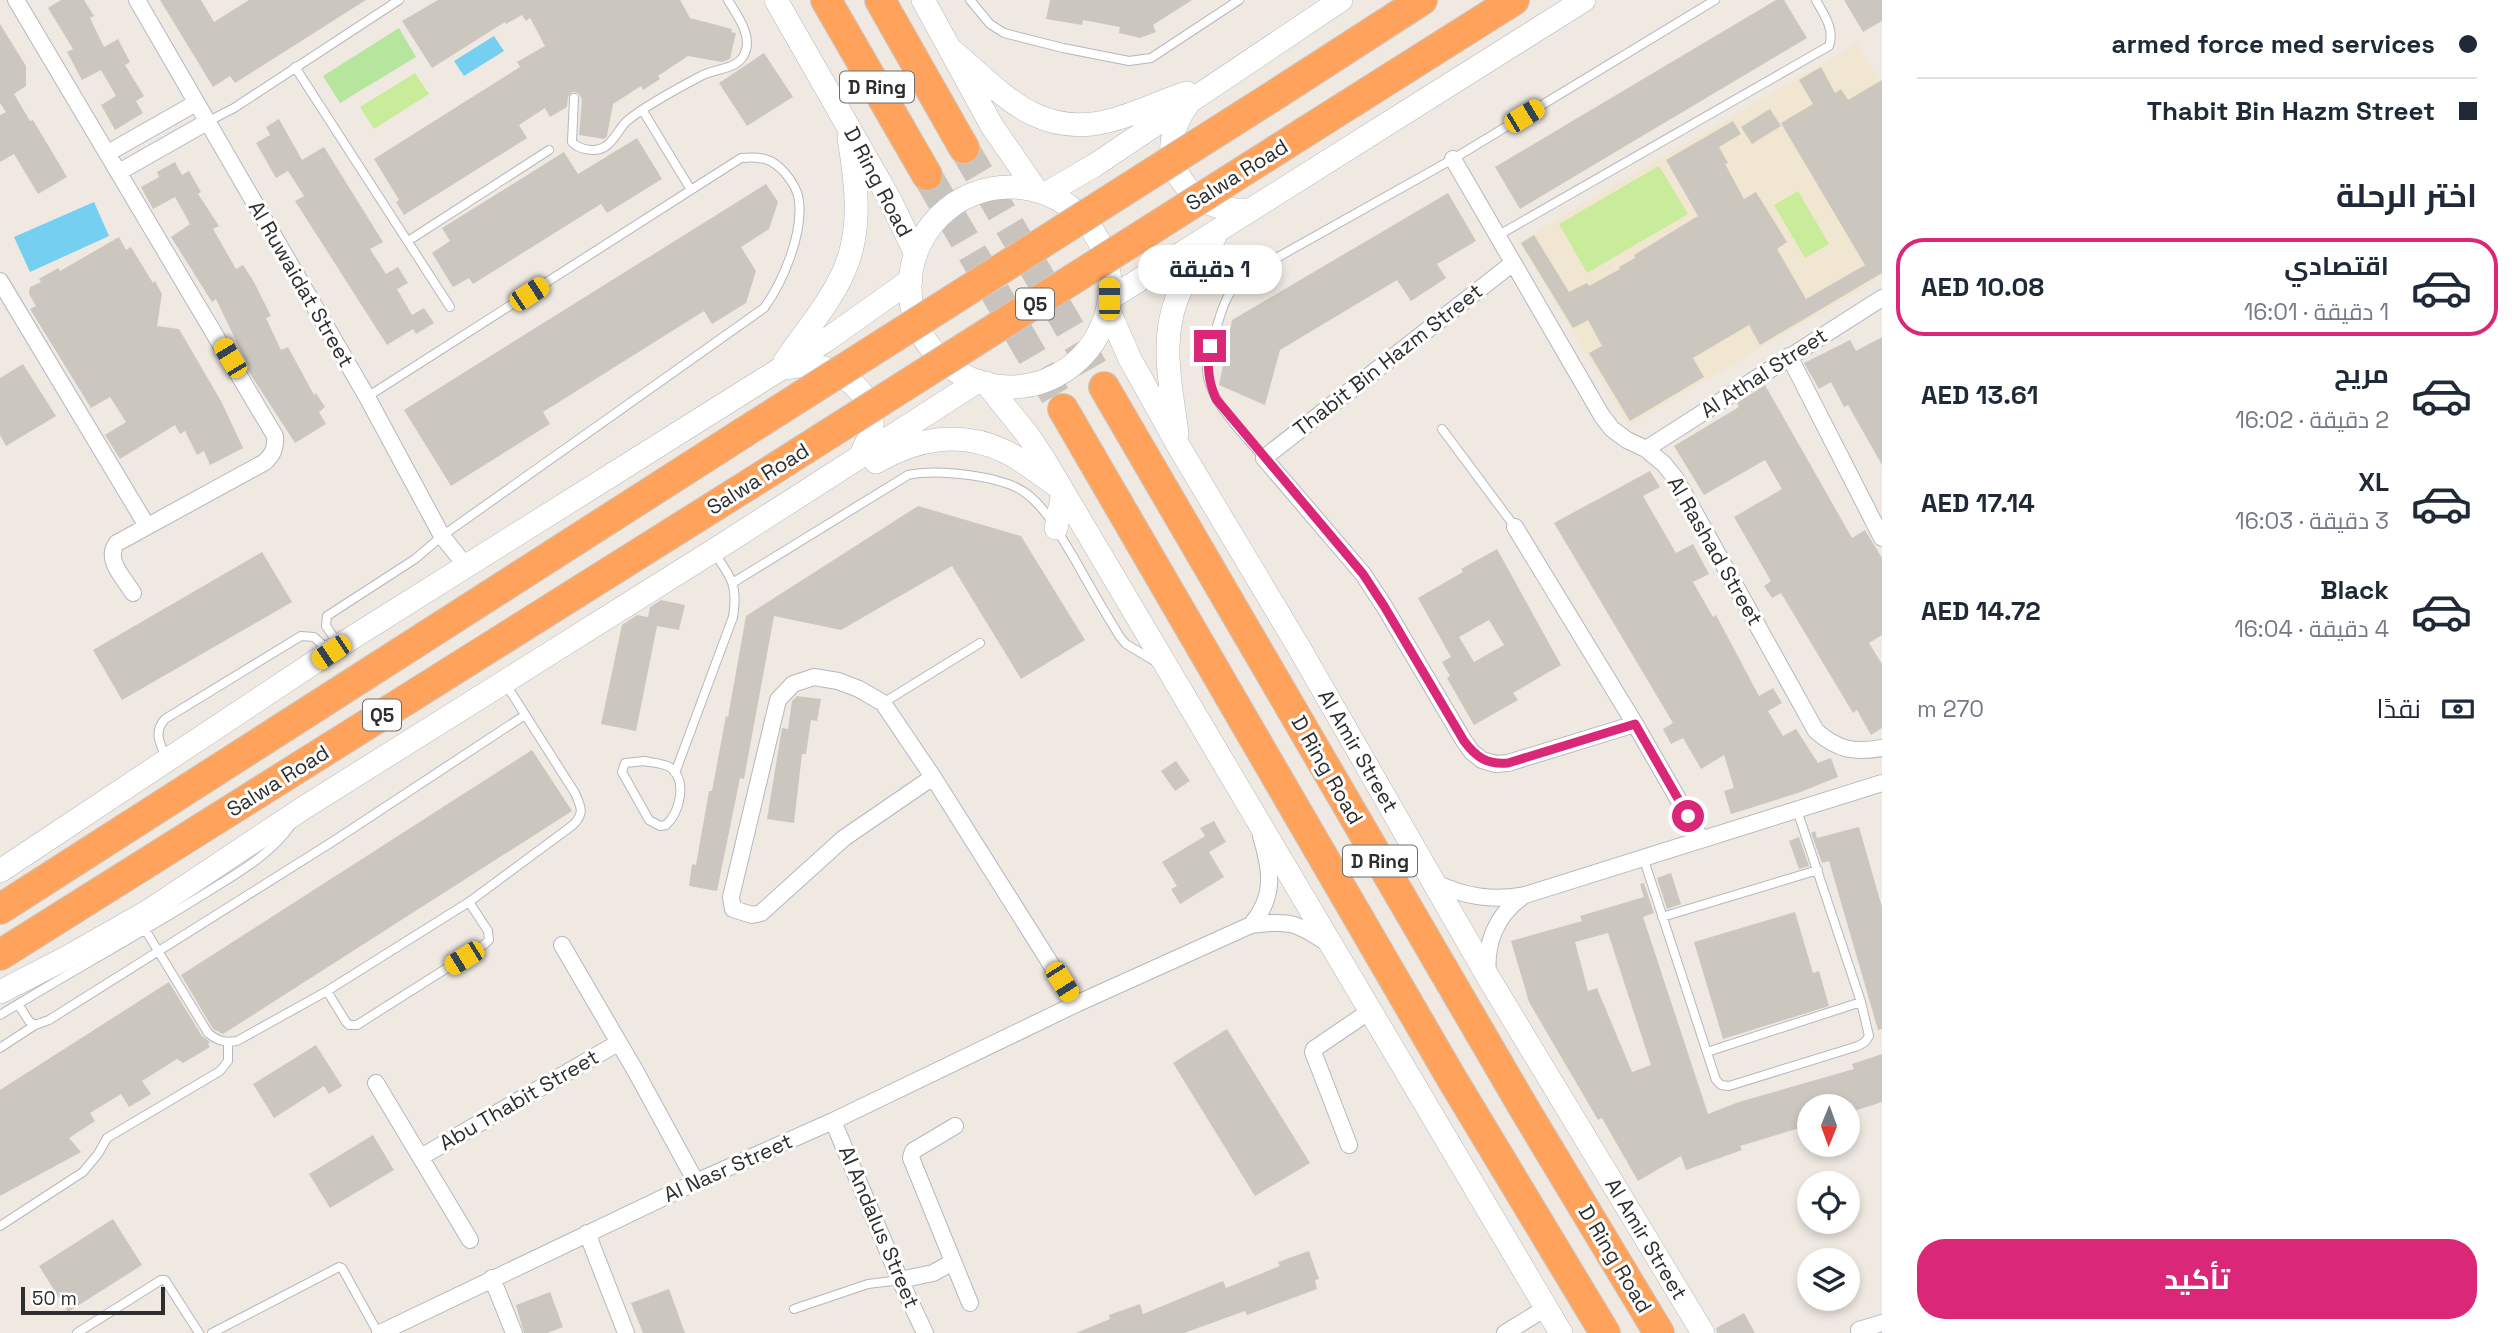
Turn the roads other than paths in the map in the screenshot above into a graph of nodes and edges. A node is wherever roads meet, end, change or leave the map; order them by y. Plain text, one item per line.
1 (16, 0) edge
2 (137, 0) edge
3 (399, 0) edge
4 (728, 0) edge
5 (776, 0) edge
6 (826, 0) edge
7 (880, 0) edge
8 (923, 0) edge
9 (970, 0) edge
10 (1239, 0) edge
11 (1342, 0) edge
12 (1422, 0) edge
13 (1514, 0) edge
14 (1584, 0) edge
15 (1715, 0) edge
16 (1816, 0) edge
17 (950, 48) junction
18 (295, 67) junction
19 (1211, 86) junction
20 (574, 98) dead end
21 (1190, 101) junction
22 (196, 103) junction
23 (643, 111) junction
24 (846, 121) junction
25 (207, 122) junction
26 (964, 148) tunnel mouth
27 (549, 150) dead end
28 (108, 153) junction
29 (1453, 159) junction
30 (119, 172) junction
31 (927, 175) tunnel mouth
32 (691, 190) junction
33 (1042, 192) junction
34 (1251, 210) junction
35 (1220, 229) junction
36 (1497, 236) junction
37 (408, 241) junction
38 (916, 254) junction
39 (1513, 262) junction
40 (911, 280) junction
41 (0, 281) edge
42 (1882, 298) edge
43 (1109, 304) junction
44 (450, 307) dead end
45 (1789, 356) junction
46 (780, 368) junction
47 (982, 382) junction
48 (1104, 387) tunnel mouth
49 (367, 397) junction
50 (1063, 409) tunnel mouth
51 (1441, 429) dead end
52 (1180, 447) junction
53 (1646, 449) junction
54 (859, 457) junction
55 (1264, 458) junction
56 (1062, 490) junction
57 (789, 502) junction
58 (147, 526) junction
59 (1515, 527) joint
60 (1056, 528) junction
61 (442, 536) junction
62 (1882, 538) edge
63 (713, 551) junction
64 (466, 566) junction
65 (734, 582) junction
66 (133, 593) dead end
67 (980, 643) dead end
68 (335, 649) junction
69 (1166, 668) junction
70 (503, 681) junction
71 (883, 703) junction
72 (525, 715) junction
73 (1635, 724) junction
74 (1882, 748) edge
75 (167, 760) junction
76 (675, 772) junction
77 (933, 777) junction
78 (1882, 783) edge
79 (305, 807) junction
80 (1797, 810) junction
81 (1254, 815) junction
82 (1701, 839) junction
83 (1643, 857) junction
84 (1818, 870) junction
85 (0, 871) edge
86 (1434, 882) junction
87 (1525, 895) junction
88 (469, 902) junction
89 (0, 909) edge
90 (1662, 917) junction
91 (1251, 925) junction
92 (146, 931) junction
93 (562, 946) dead end
94 (1334, 948) junction
95 (158, 952) junction
96 (0, 955) edge
97 (1488, 977) junction
98 (327, 990) junction
99 (9, 998) edge
100 (1861, 1002) junction
101 (1076, 1004) junction
102 (1370, 1011) junction
103 (0, 1015) edge
104 (35, 1025) junction
105 (228, 1042) junction
106 (618, 1043) junction
107 (0, 1048) edge
108 (1707, 1052) junction
109 (376, 1083) dead end
110 (834, 1121) junction
111 (955, 1126) dead end
112 (1349, 1145) dead end
113 (421, 1157) junction
114 (696, 1182) junction
115 (0, 1226) edge
116 (587, 1233) junction
117 (470, 1240) dead end
118 (953, 1262) junction
119 (492, 1278) junction
120 (900, 1280) junction
121 (970, 1303) dead end
122 (1546, 1308) junction
123 (794, 1309) dead end
124 (1882, 1323) edge
125 (1859, 1330) dead end
126 (77, 1333) edge
127 (199, 1333) edge
128 (212, 1333) edge
129 (379, 1333) edge
130 (514, 1333) edge
131 (626, 1333) edge
132 (925, 1333) edge
133 (1505, 1333) edge
134 (1561, 1333) edge
135 (1605, 1333) edge
136 (1659, 1333) edge
137 (1703, 1333) edge

1 - 28 street
2 - 22 street, Al Ruwaidat Street
3 - 18 lane
4 - 23 lane
5 - 24 main road, D Ring Road / D Ring
6 - 31 highway, D Ring Road / D Ring
7 - 26 highway, D Ring
8 - 17 main road
9 - 10 lane
11 - 19 main road
12 - 89 highway, Salwa Road / Q5, bridge
13 - 96 highway, Salwa Road / Q5, bridge
14 - 34 main road, Salwa Road
15 - 29 lane
16 - 36 lane
17 - 19 main road
17 - 33 main road
18 - 25 lane
18 - 37 lane
19 - 21 main road
20 - 23 lane
21 - 33 main road
21 - 34 main road
22 - 25 street, Al Ruwaidat Street
22 - 28 street
23 - 32 lane
24 - 38 main road, D Ring Road / D Ring
24 - 46 main road
25 - 30 street
25 - 49 street, Al Ruwaidat Street
27 - 37 lane
28 - 30 street
29 - 36 street, Al Rashad Street
29 - 55 lane
30 - 58 street
32 - 49 lane
32 - 61 lane
33 - 38 main road
33 - 43 main road
34 - 35 main road, Salwa Road
35 - 43 main road, Salwa Road
35 - 52 main road
36 - 39 street, Al Rashad Street
37 - 44 lane
38 - 40 main road
39 - 53 street, Al Rashad Street
39 - 55 street, Thabit Bin Hazm Street
40 - 46 main road
40 - 47 main road
41 - 58 street
42 - 45 street, Al Athal Street
43 - 47 main road
43 - 52 main road, Al Amir Street
45 - 53 street, Al Athal Street
45 - 62 street
46 - 54 main road
46 - 64 main road
47 - 54 main road, Salwa Road
47 - 56 main road
48 - 136 highway, D Ring Road / D Ring
49 - 61 street, Al Ruwaidat Street
50 - 135 highway, D Ring
51 - 59 lane
52 - 86 main road, Al Amir Street
53 - 74 street, Al Rashad Street
54 - 57 main road, Salwa Road
55 - 73 street
56 - 57 main road
56 - 60 main road
56 - 69 main road
57 - 63 main road, Salwa Road
58 - 66 street
59 - 73 street
60 - 65 lane
60 - 69 lane
61 - 64 street, Al Ruwaidat Street
61 - 68 lane
63 - 65 lane
63 - 70 main road, Salwa Road
64 - 68 main road
65 - 76 lane
67 - 71 lane
68 - 75 main road
68 - 75 lane
69 - 81 main road
70 - 72 lane
70 - 79 main road, Salwa Road
71 - 77 street
71 - 77 street
72 - 88 lane
72 - 95 lane
73 - 82 street
75 - 85 main road
76 - 76 lane
77 - 101 street
78 - 80 street
79 - 92 lane, Salwa Road
79 - 99 main road, Salwa Road
80 - 82 street
80 - 84 lane
81 - 91 street
81 - 94 main road
82 - 83 street
83 - 87 street
83 - 90 lane
84 - 90 lane
84 - 100 lane
86 - 87 street
86 - 97 main road, Al Amir Street
87 - 97 street
88 - 98 lane
88 - 98 lane
90 - 108 lane
91 - 94 street, Al Nasr Street
91 - 101 street, Al Nasr Street
92 - 95 lane
92 - 99 lane, Salwa Road
93 - 106 street, Abu Thabit Street
94 - 102 main road
95 - 104 lane
95 - 105 lane
97 - 137 main road, Al Amir Street
98 - 105 lane
99 - 103 lane, Salwa Road
99 - 104 lane
100 - 108 lane
100 - 108 lane
101 - 110 street, Al Nasr Street
102 - 112 street
102 - 122 main road
104 - 107 lane
105 - 115 lane
106 - 113 street, Abu Thabit Street
106 - 114 street, Abu Thabit Street
109 - 113 street
110 - 114 street, Al Nasr Street
110 - 120 street, Al Andalus Street
111 - 118 street
113 - 117 street
114 - 116 street, Al Nasr Street
116 - 119 street, Al Nasr Street
116 - 131 street
118 - 120 street
118 - 121 street
119 - 129 street, Al Nasr Street
119 - 130 street
120 - 123 lane
120 - 132 street, Al Andalus Street
122 - 133 street
122 - 134 main road
124 - 125 street
126 - 127 lane
128 - 129 lane

